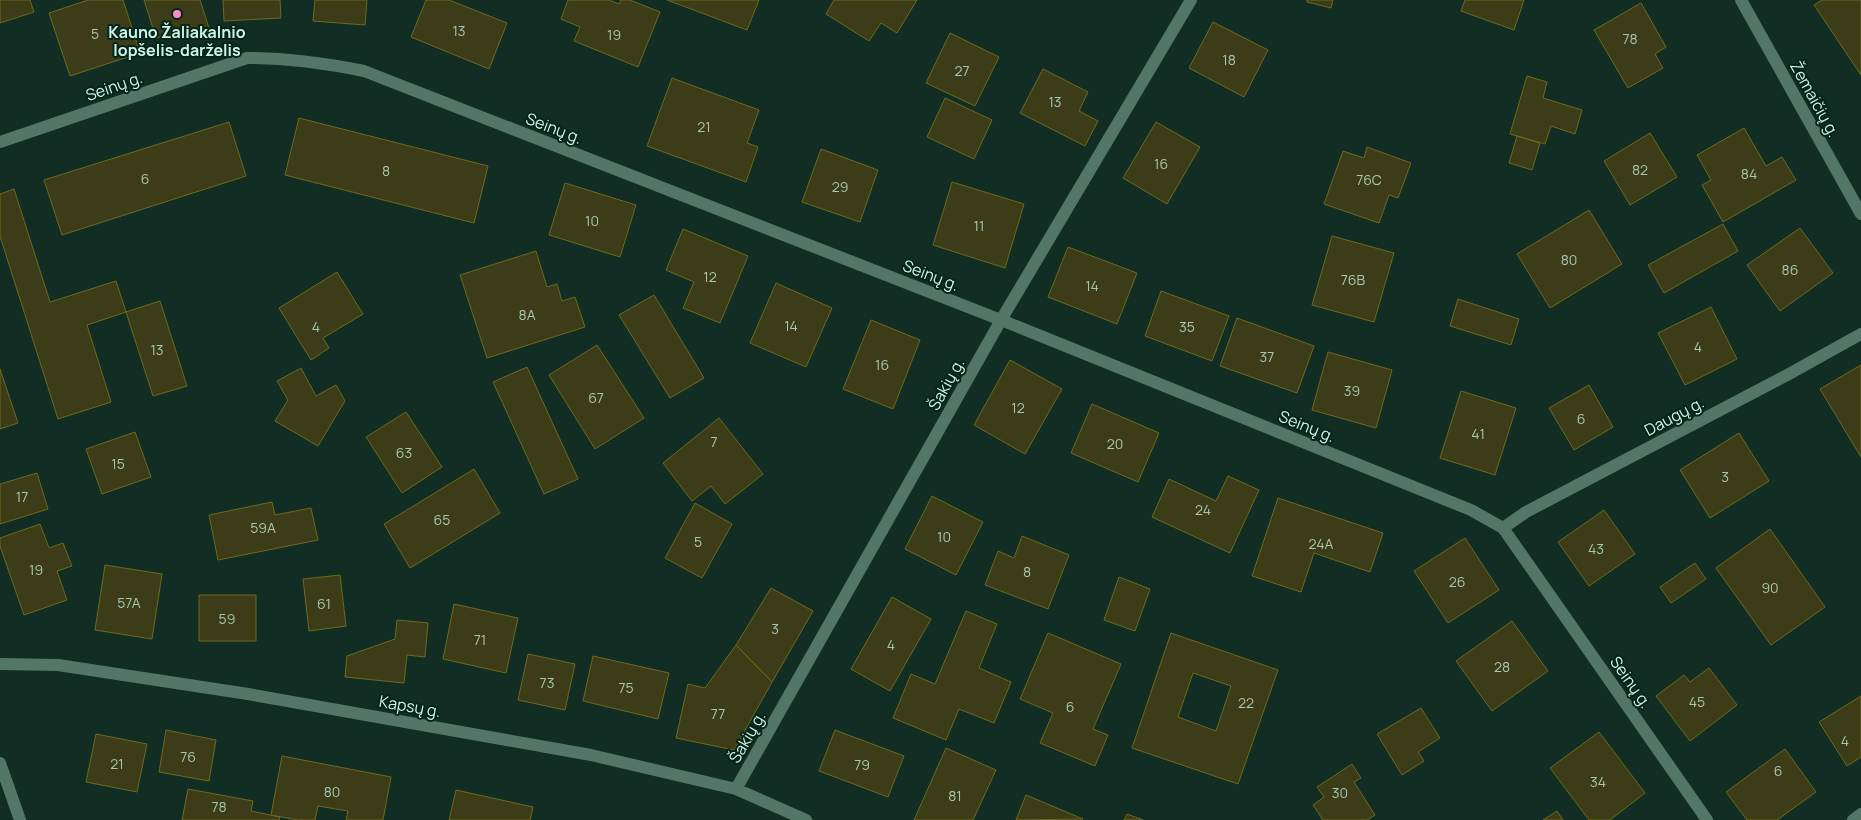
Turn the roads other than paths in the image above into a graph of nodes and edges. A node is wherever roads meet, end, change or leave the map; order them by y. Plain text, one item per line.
1 (1191, 0) edge
2 (1742, 0) edge
3 (0, 142) edge
4 (1861, 214) edge
5 (1001, 320) junction
6 (1861, 334) edge
7 (1503, 528) junction
8 (0, 664) edge
9 (0, 764) edge
10 (736, 789) junction
11 (1861, 814) edge
12 (20, 820) edge
13 (806, 820) edge
14 (1707, 820) edge
15 (1853, 820) edge

1 - 5 street, Šakių g.
2 - 4 street, Žemaičių g.
3 - 5 street, Seinų g.
5 - 7 street, Seinų g.
5 - 10 street, Šakių g.
6 - 7 street, Daugų g.
7 - 14 street, Seinų g.
8 - 10 street, Kapsų g.
9 - 12 street
10 - 13 street, Kapsų g.
11 - 15 street

